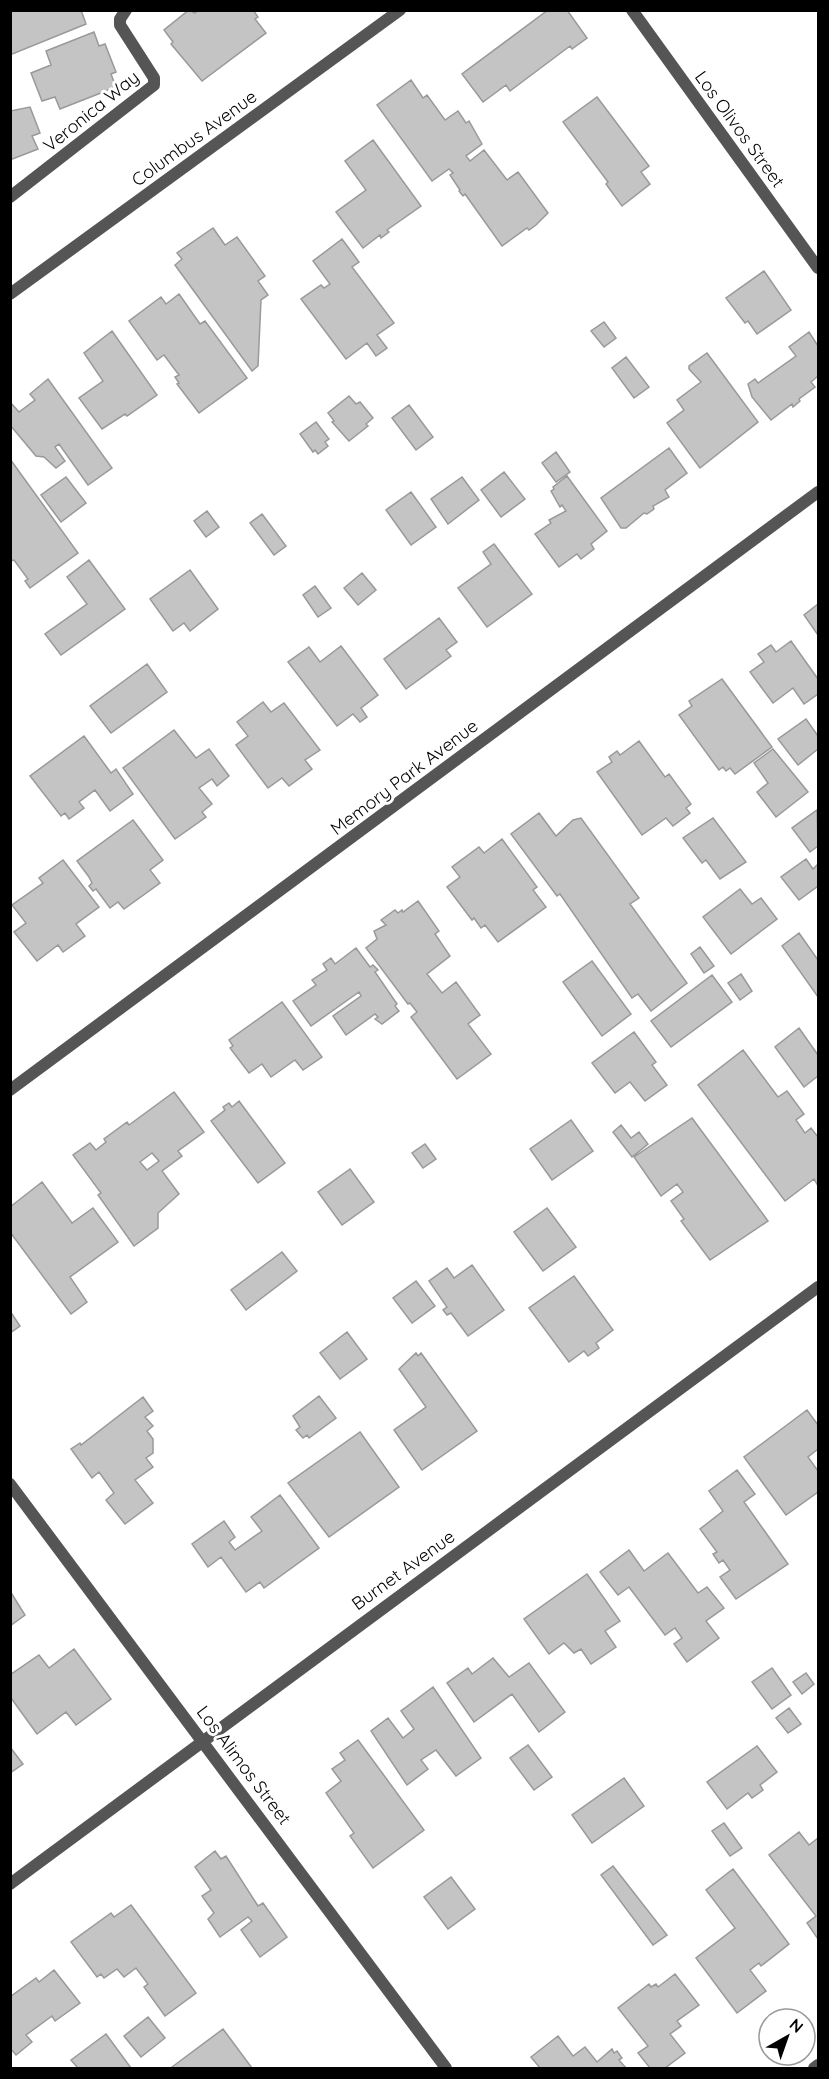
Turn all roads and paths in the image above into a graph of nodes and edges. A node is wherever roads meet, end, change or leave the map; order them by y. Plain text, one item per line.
1 (400, 10) edge
2 (632, 10) edge
3 (119, 13) edge
4 (10, 196) edge
5 (819, 268) edge
6 (10, 294) edge
7 (819, 492) edge
8 (10, 1090) edge
9 (819, 1287) edge
10 (10, 1484) edge
11 (203, 1739) junction
12 (10, 1884) edge
13 (819, 2065) edge
14 (446, 2068) edge
15 (814, 2068) edge

1 - 6 street, Columbus Avenue
2 - 5 street, Los Olivos Street
3 - 4 street, Veronica Way
7 - 8 street, Memory Park Avenue
9 - 11 street, Burnet Avenue
10 - 11 street, Los Alimos Street
11 - 12 street, Burnet Avenue
11 - 14 street, Los Alimos Street
13 - 15 street

